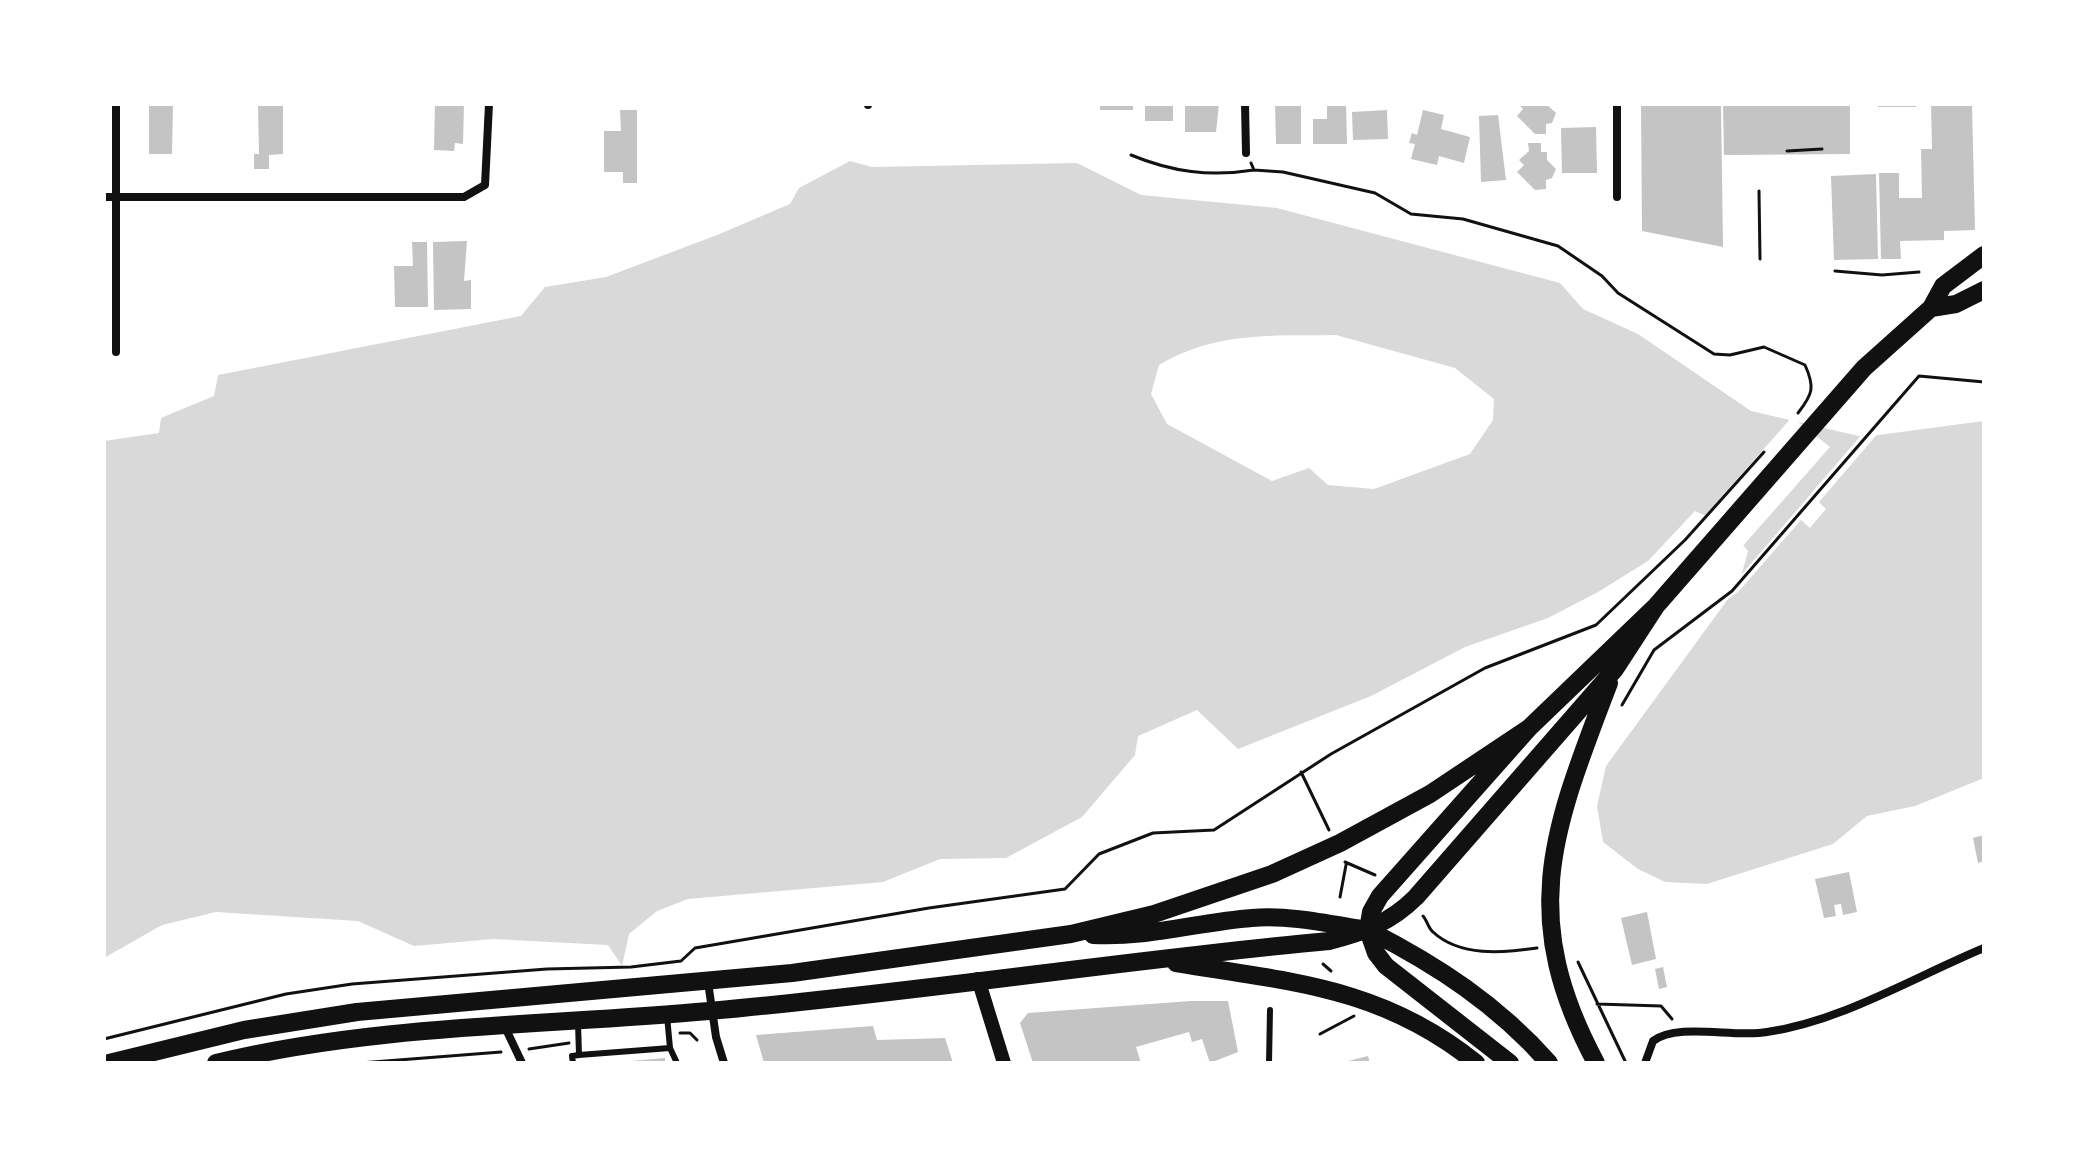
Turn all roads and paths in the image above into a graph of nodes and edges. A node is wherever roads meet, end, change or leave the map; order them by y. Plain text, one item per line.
1 (116, 104) edge
2 (489, 104) edge
3 (1245, 104) edge
4 (1617, 104) edge
5 (1822, 149) dead end
6 (1787, 151) dead end
7 (1246, 153) joint
8 (1131, 155) dead end
9 (1254, 170) junction
10 (1759, 191) dead end
11 (104, 197) edge
12 (1617, 197) dead end
13 (116, 198) junction
14 (1984, 255) edge
15 (1760, 259) dead end
16 (1835, 271) dead end
17 (1919, 272) dead end
18 (1984, 290) edge
19 (1931, 308) junction
20 (116, 352) dead end
21 (1984, 382) edge
22 (1796, 416) dead end
23 (1771, 444) dead end
24 (1656, 606) junction
25 (1615, 669) junction
26 (1618, 712) dead end
27 (1529, 728) junction
28 (1346, 863) dead end
29 (1340, 897) dead end
30 (1426, 918) dead end
31 (1368, 930) junction
32 (1071, 934) junction
33 (1543, 947) dead end
34 (1984, 948) edge
35 (1574, 954) dead end
36 (1156, 960) junction
37 (1323, 964) dead end
38 (1339, 975) dead end
39 (978, 979) junction
40 (708, 981) junction
41 (1597, 1004) junction
42 (1270, 1010) dead end
43 (712, 1011) junction
44 (1358, 1014) dead end
45 (667, 1015) junction
46 (578, 1018) junction
47 (503, 1024) junction
48 (1683, 1032) junction
49 (1320, 1034) dead end
50 (104, 1039) edge
51 (670, 1048) junction
52 (461, 1053) dead end
53 (579, 1055) junction
54 (109, 1063) edge
55 (216, 1063) edge
56 (462, 1063) edge
57 (522, 1063) edge
58 (573, 1063) edge
59 (677, 1063) edge
60 (724, 1063) edge
61 (1004, 1063) edge
62 (1269, 1063) edge
63 (1476, 1063) edge
64 (1510, 1063) edge
65 (1549, 1063) edge
66 (1596, 1063) edge
67 (1626, 1063) edge
68 (1645, 1063) edge

1 - 13 street
2 - 13 street
3 - 7 street
4 - 12 street
5 - 6 path
7 - 9 path
8 - 9 path
9 - 22 path
10 - 15 path
11 - 13 street
13 - 20 street
14 - 19 main road
16 - 17 path
18 - 19 main road
19 - 24 main road
21 - 26 path
23 - 50 path
24 - 25 main road
24 - 27 main road
25 - 31 main road
25 - 66 main road
27 - 31 main road
27 - 32 main road
28 - 29 path
30 - 33 path
31 - 32 main road
31 - 36 main road
31 - 64 main road
31 - 65 main road
32 - 40 main road
34 - 48 street
35 - 41 path
36 - 39 main road
36 - 63 main road
37 - 38 path
39 - 43 main road
39 - 61 street
40 - 43 street
40 - 54 main road
41 - 48 path
41 - 67 path
42 - 62 lane
43 - 45 main road
43 - 60 street
44 - 49 path
45 - 46 main road
45 - 51 lane
46 - 47 main road
46 - 53 lane
47 - 55 main road
47 - 57 street
48 - 68 street
51 - 53 lane
51 - 59 lane
52 - 56 path
53 - 58 lane

